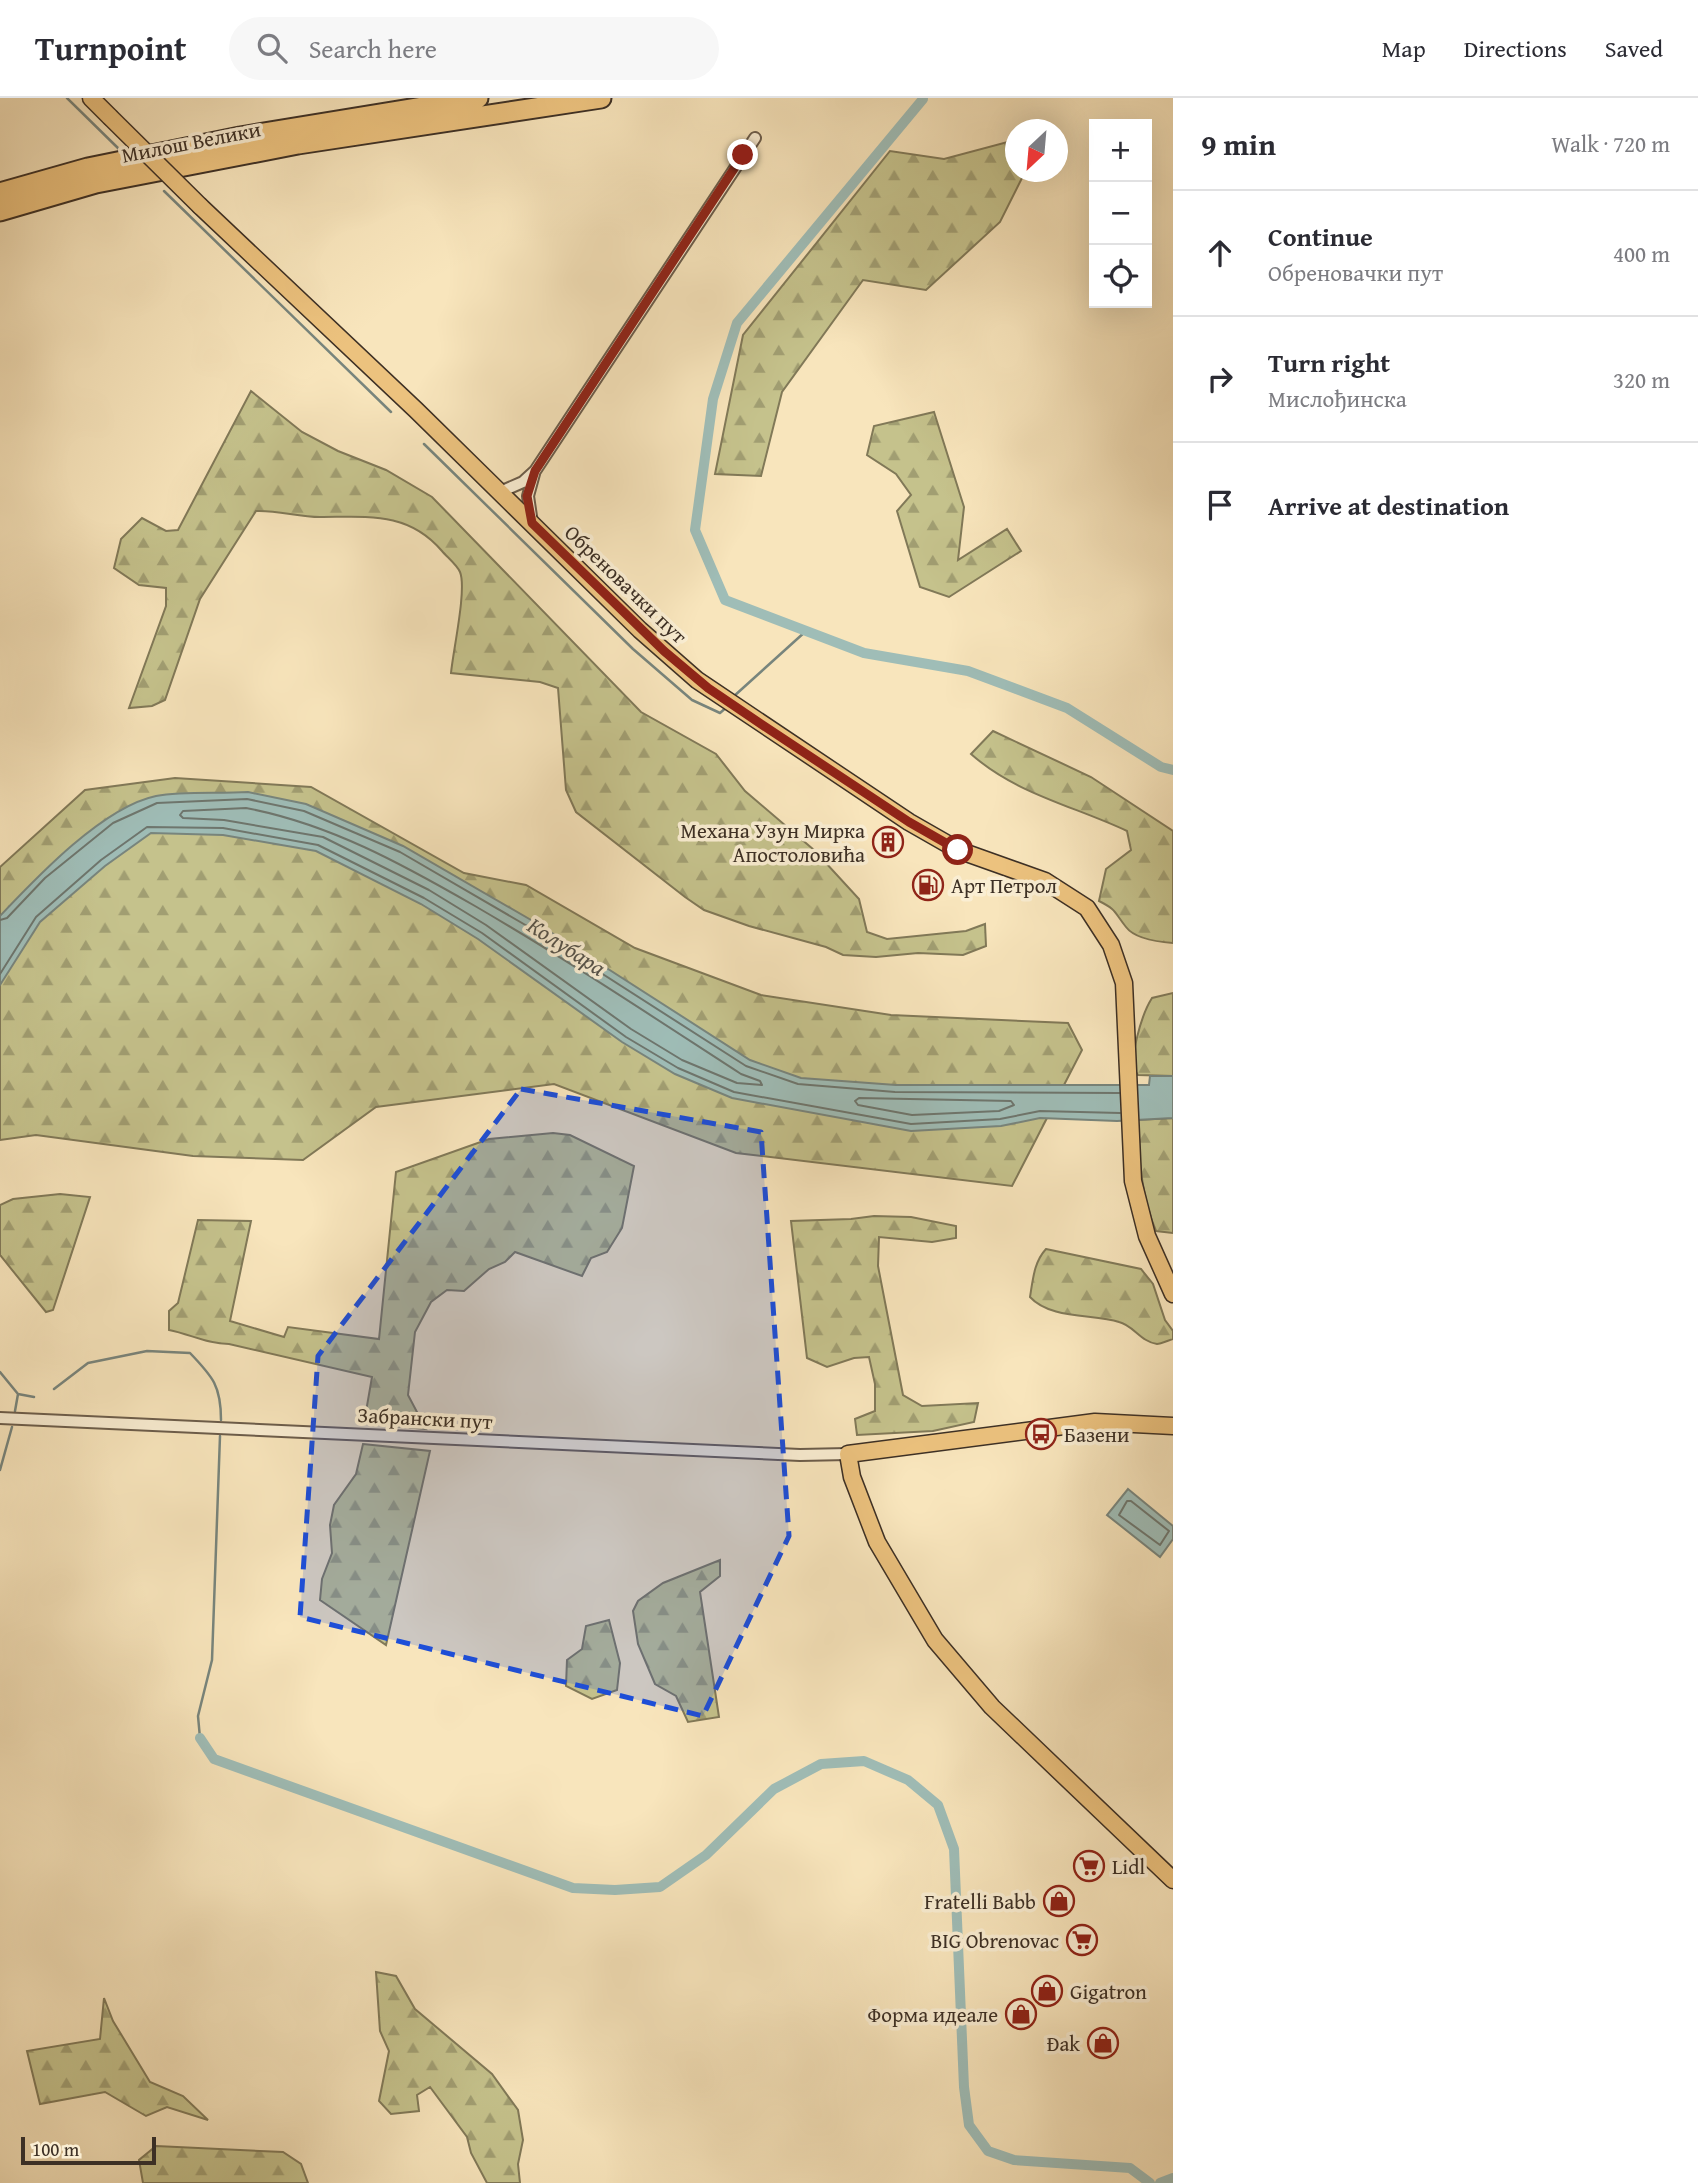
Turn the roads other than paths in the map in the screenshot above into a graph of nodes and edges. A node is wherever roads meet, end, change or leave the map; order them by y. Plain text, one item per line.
1 (91, 98) edge
2 (478, 98) edge
3 (601, 98) edge
4 (755, 138) dead end
5 (0, 184) edge
6 (25, 184) junction
7 (0, 193) edge
8 (0, 211) edge
9 (535, 471) junction
10 (500, 492) junction
11 (532, 523) junction
12 (1173, 1294) edge
13 (0, 1418) edge
14 (1173, 1426) edge
15 (848, 1454) junction
16 (1173, 1880) edge

1 - 10 main road, Обреновачки пут, bridge
2 - 6 highway, Милош Велики
3 - 8 highway, Милош Велики
4 - 9 street
5 - 6 highway
6 - 7 highway, Милош Велики
9 - 10 street
9 - 11 street
10 - 11 main road, Обреновачки пут
11 - 12 main road, Обреновачки пут
13 - 15 street, Забрански пут
14 - 15 main road
15 - 16 main road

